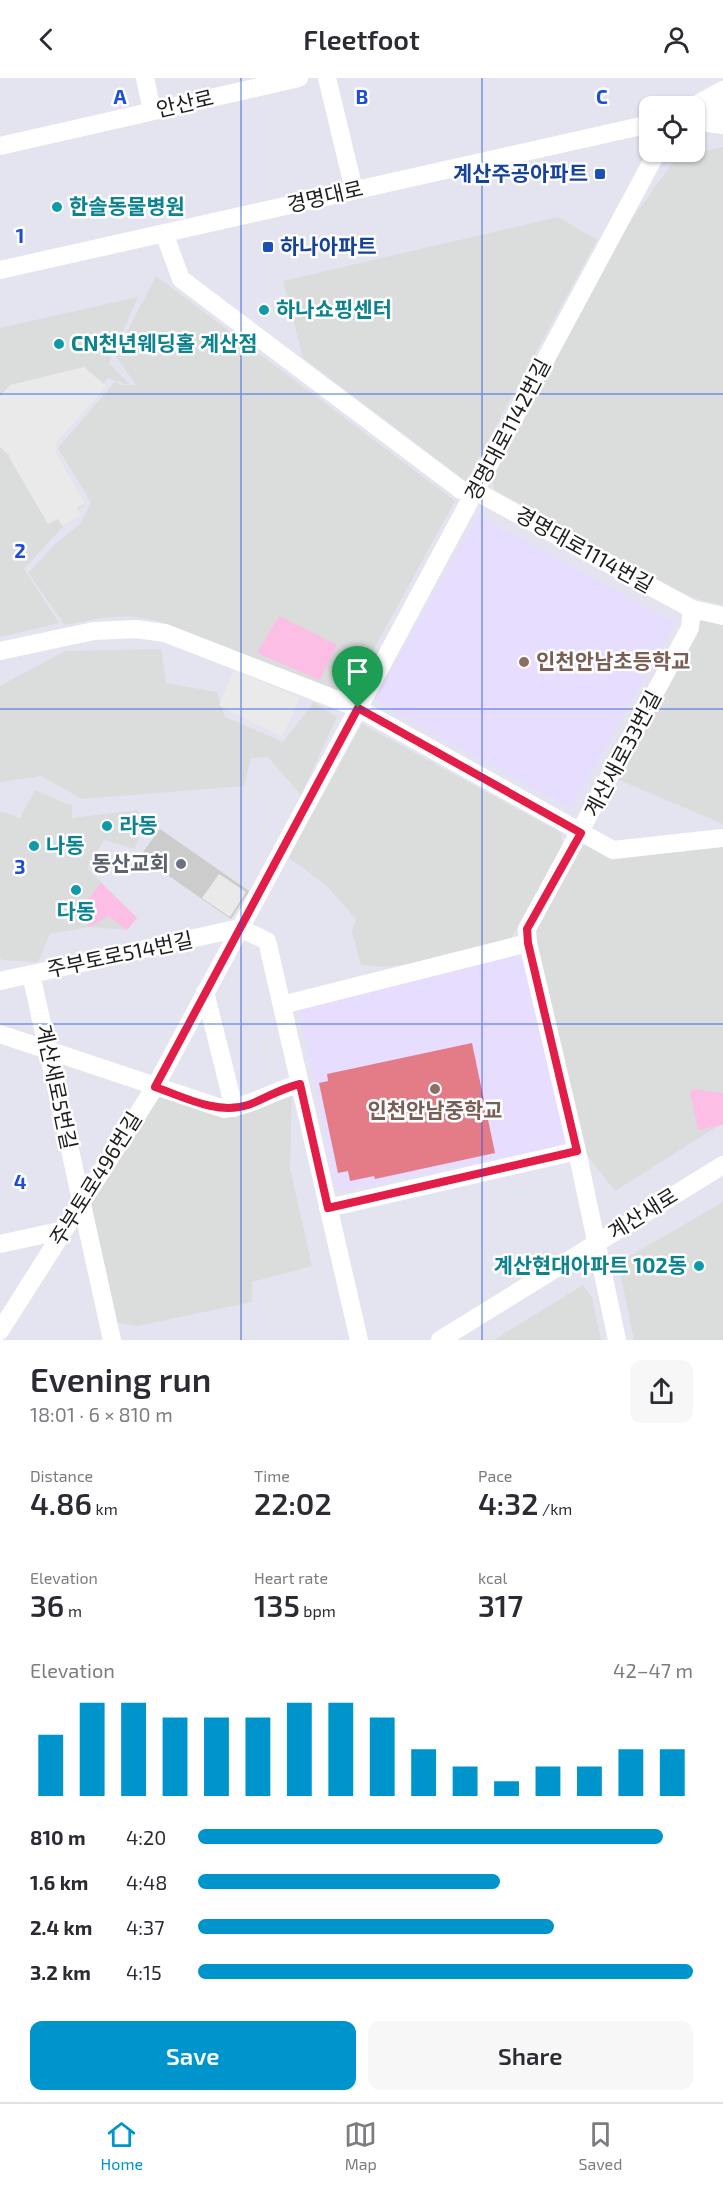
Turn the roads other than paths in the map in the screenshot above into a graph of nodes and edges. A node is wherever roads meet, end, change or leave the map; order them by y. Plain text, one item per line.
1 (144, 78) edge
2 (299, 78) edge
3 (327, 78) edge
4 (241, 84) edge
5 (723, 90) edge
6 (705, 100) edge
7 (723, 107) edge
8 (152, 111) junction
9 (705, 111) edge
10 (705, 123) edge
11 (723, 125) edge
12 (639, 126) edge
13 (0, 146) edge
14 (652, 162) edge
15 (354, 190) junction
16 (164, 233) junction
17 (0, 270) edge
18 (475, 491) junction
19 (692, 609) junction
20 (723, 616) edge
21 (0, 651) edge
22 (358, 708) junction
23 (581, 833) junction
24 (723, 838) edge
25 (240, 928) junction
26 (528, 943) junction
27 (31, 974) junction
28 (0, 981) edge
29 (206, 992) junction
30 (282, 1005) junction
31 (0, 1034) edge
32 (48, 1050) junction
33 (300, 1084) junction
34 (155, 1087) junction
35 (234, 1108) junction
36 (577, 1151) junction
37 (723, 1166) edge
38 (82, 1202) junction
39 (328, 1208) junction
40 (64, 1230) junction
41 (596, 1243) junction
42 (0, 1244) edge
43 (0, 1331) edge
44 (112, 1340) edge
45 (359, 1340) edge
46 (440, 1340) edge
47 (616, 1340) edge

1 - 8 street
2 - 4 street, 안산로
3 - 15 street
4 - 8 street, 안산로
5 - 6 street
7 - 9 street
8 - 13 street, 안산로
10 - 11 street
12 - 15 street, 경명대로
14 - 18 street, 경명대로1142번길
15 - 16 street, 경명대로
16 - 17 street, 경명대로
16 - 18 street, 경명대로1114번길
18 - 19 street, 경명대로1114번길
18 - 22 street, 경명대로1142번길
19 - 20 street, 경명대로1114번길
19 - 23 street, 계산새로33번길
21 - 22 street
22 - 23 street
22 - 25 street, 주부토로496번길
23 - 24 street
23 - 26 street, 계산새로33번길
25 - 27 street, 주부토로514번길
25 - 29 street, 주부토로496번길
25 - 30 street
26 - 30 street
26 - 36 street, 계산새로33번길
27 - 28 street, 주부토로514번길
27 - 32 street, 계산새로5번길
29 - 34 street, 주부토로496번길
29 - 35 street
30 - 33 street
31 - 32 street
32 - 34 street
32 - 38 street, 계산새로5번길
33 - 35 street
33 - 39 street
34 - 35 street
34 - 38 street, 주부토로496번길
36 - 39 street
36 - 41 street, 계산새로33번길
37 - 41 street, 계산새로
38 - 40 street, 주부토로496번길
38 - 44 street, 계산새로5번길
39 - 45 street
40 - 42 street
40 - 43 street, 주부토로496번길
41 - 46 street, 계산새로
41 - 47 street, 계산새로33번길

